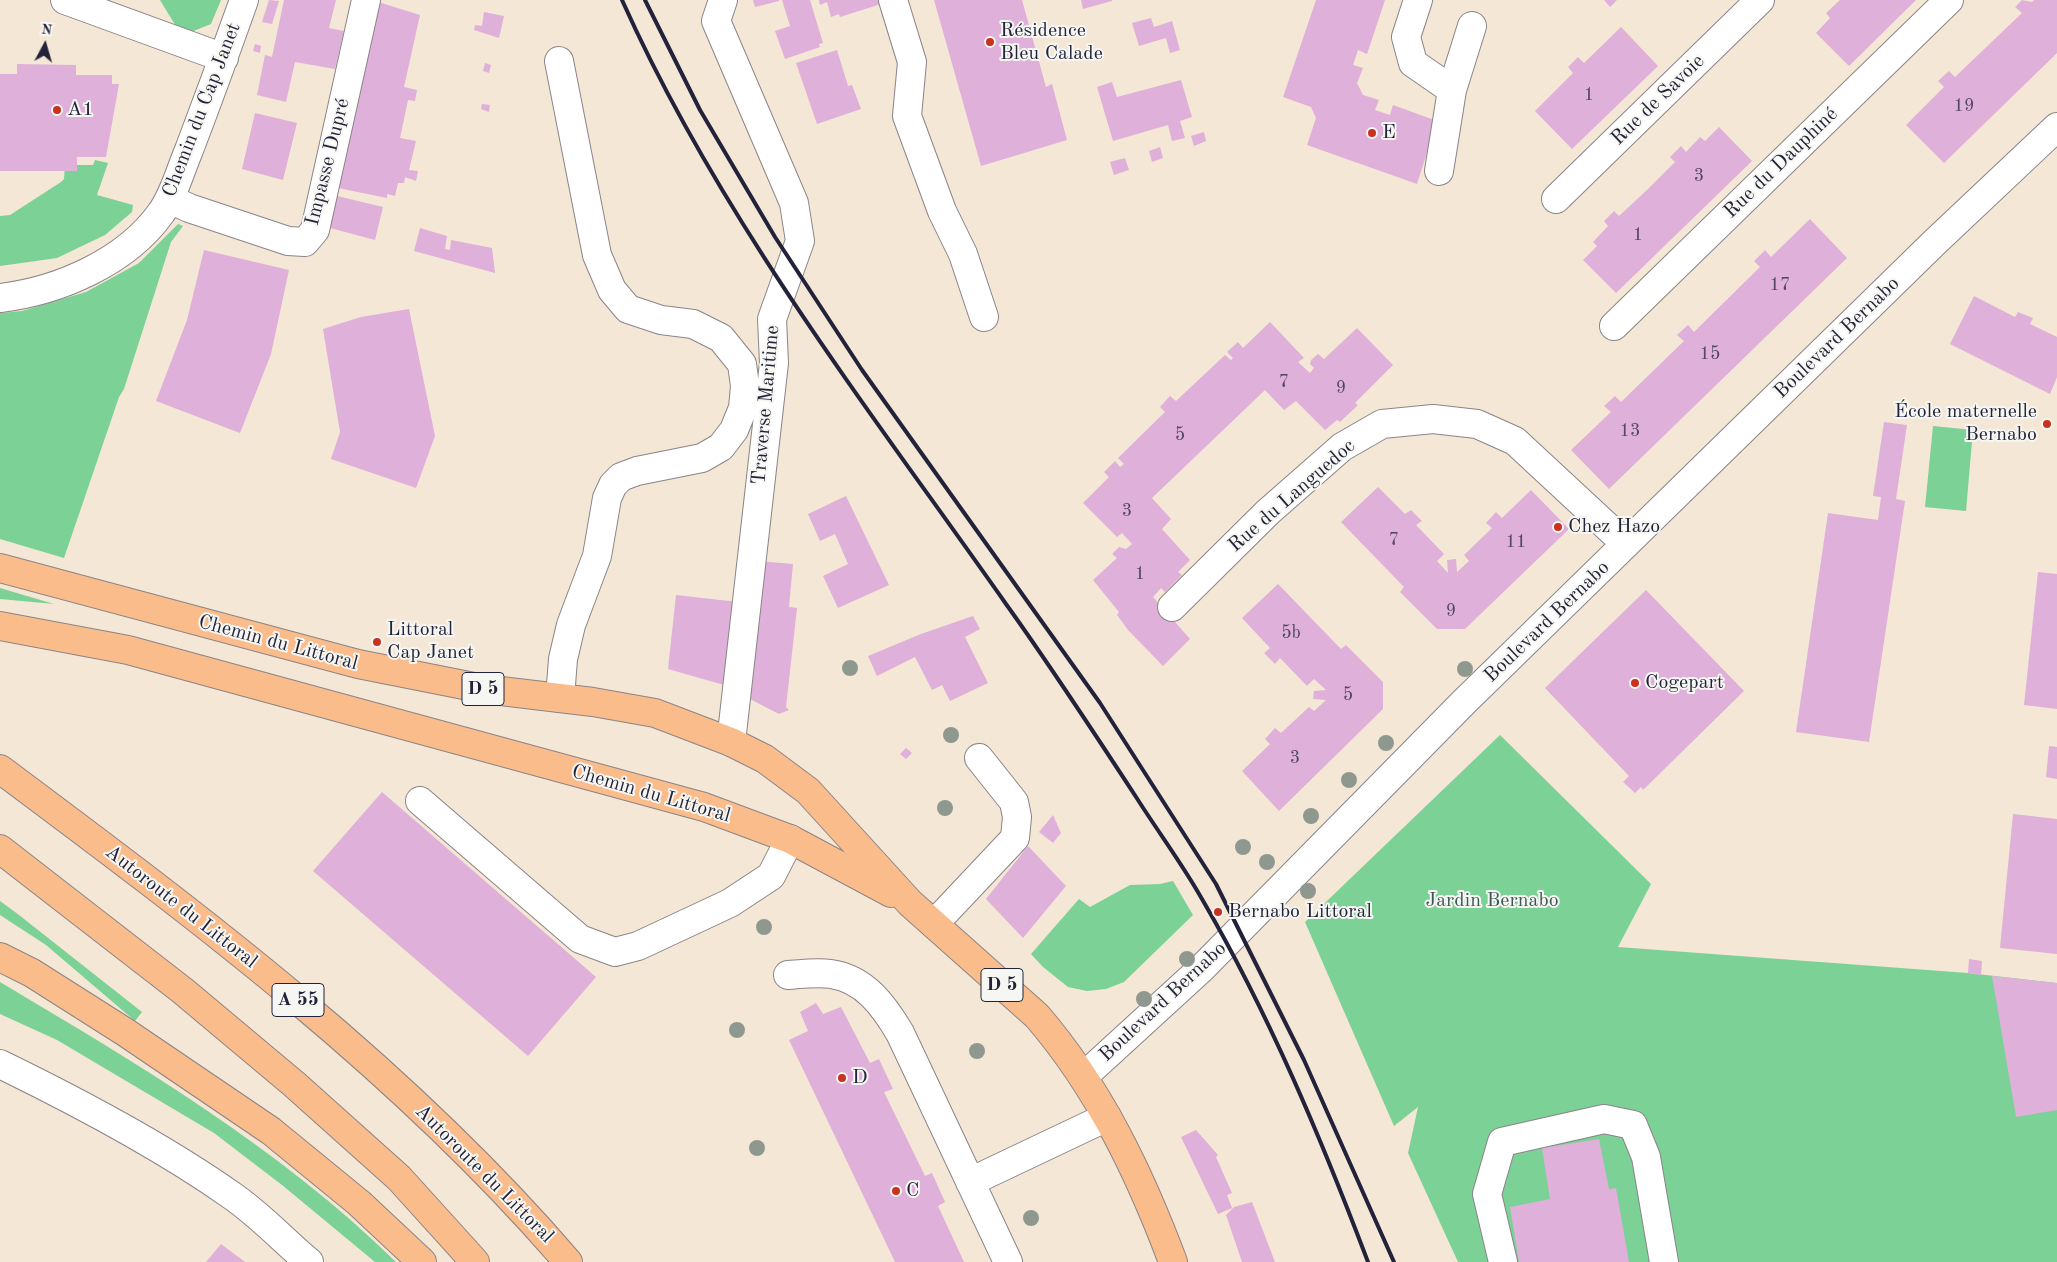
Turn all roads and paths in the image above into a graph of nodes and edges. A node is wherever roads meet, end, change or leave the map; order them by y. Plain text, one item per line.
1 (64, 0) edge
2 (244, 0) edge
3 (366, 0) edge
4 (723, 0) edge
5 (893, 0) edge
6 (1418, 0) edge
7 (1760, 0) edge
8 (1949, 0) edge
9 (1472, 26) dead end
10 (224, 58) junction
11 (559, 61) dead end
12 (1452, 90) junction
13 (2057, 127) edge
14 (1439, 171) dead end
15 (170, 199) junction
16 (1556, 199) dead end
17 (0, 298) edge
18 (984, 317) dead end
19 (1614, 326) dead end
20 (1626, 544) junction
21 (0, 568) edge
22 (1172, 608) dead end
23 (0, 626) edge
24 (560, 698) junction
25 (731, 742) junction
26 (979, 758) dead end
27 (0, 769) edge
28 (420, 801) dead end
29 (790, 839) junction
30 (0, 849) edge
31 (910, 903) junction
32 (934, 924) junction
33 (0, 957) edge
34 (788, 975) dead end
35 (0, 1064) edge
36 (1083, 1077) junction
37 (1107, 1117) junction
38 (970, 1182) junction
39 (309, 1262) edge
40 (422, 1262) edge
41 (475, 1262) edge
42 (568, 1262) edge
43 (1008, 1262) edge
44 (1173, 1262) edge
45 (1503, 1262) edge
46 (1664, 1262) edge

1 - 10 street
2 - 10 street, Chemin du Cap Janet
3 - 15 street, Impasse Dupré
4 - 25 street, Traverse Maritime
5 - 18 street
6 - 12 street
7 - 16 street, Rue de Savoie
8 - 19 street, Rue du Dauphiné
9 - 12 street
10 - 15 street, Chemin du Cap Janet
11 - 24 street
12 - 14 street
13 - 20 street, Boulevard Bernabo
15 - 17 street, Chemin du Cap Janet
20 - 22 street, Rue du Languedoc
20 - 36 street, Boulevard Bernabo
21 - 24 main road, Chemin du Littoral / D 5
23 - 29 main road, Chemin du Littoral / D 5
24 - 25 main road, Chemin du Littoral / D 5
25 - 31 main road, Chemin du Littoral / D 5
26 - 32 street
27 - 42 main road, Autoroute du Littoral / A 55
28 - 29 street
29 - 31 main road, Chemin du Littoral / D 5
30 - 41 main road
31 - 32 main road, Chemin du Littoral / D 5
32 - 36 main road, Chemin du Littoral / D 5
33 - 40 main road
34 - 38 street
35 - 39 street
36 - 37 main road, Chemin du Littoral / D 5
37 - 38 street
37 - 44 main road, Chemin du Littoral / D 5
38 - 43 street
45 - 46 street

